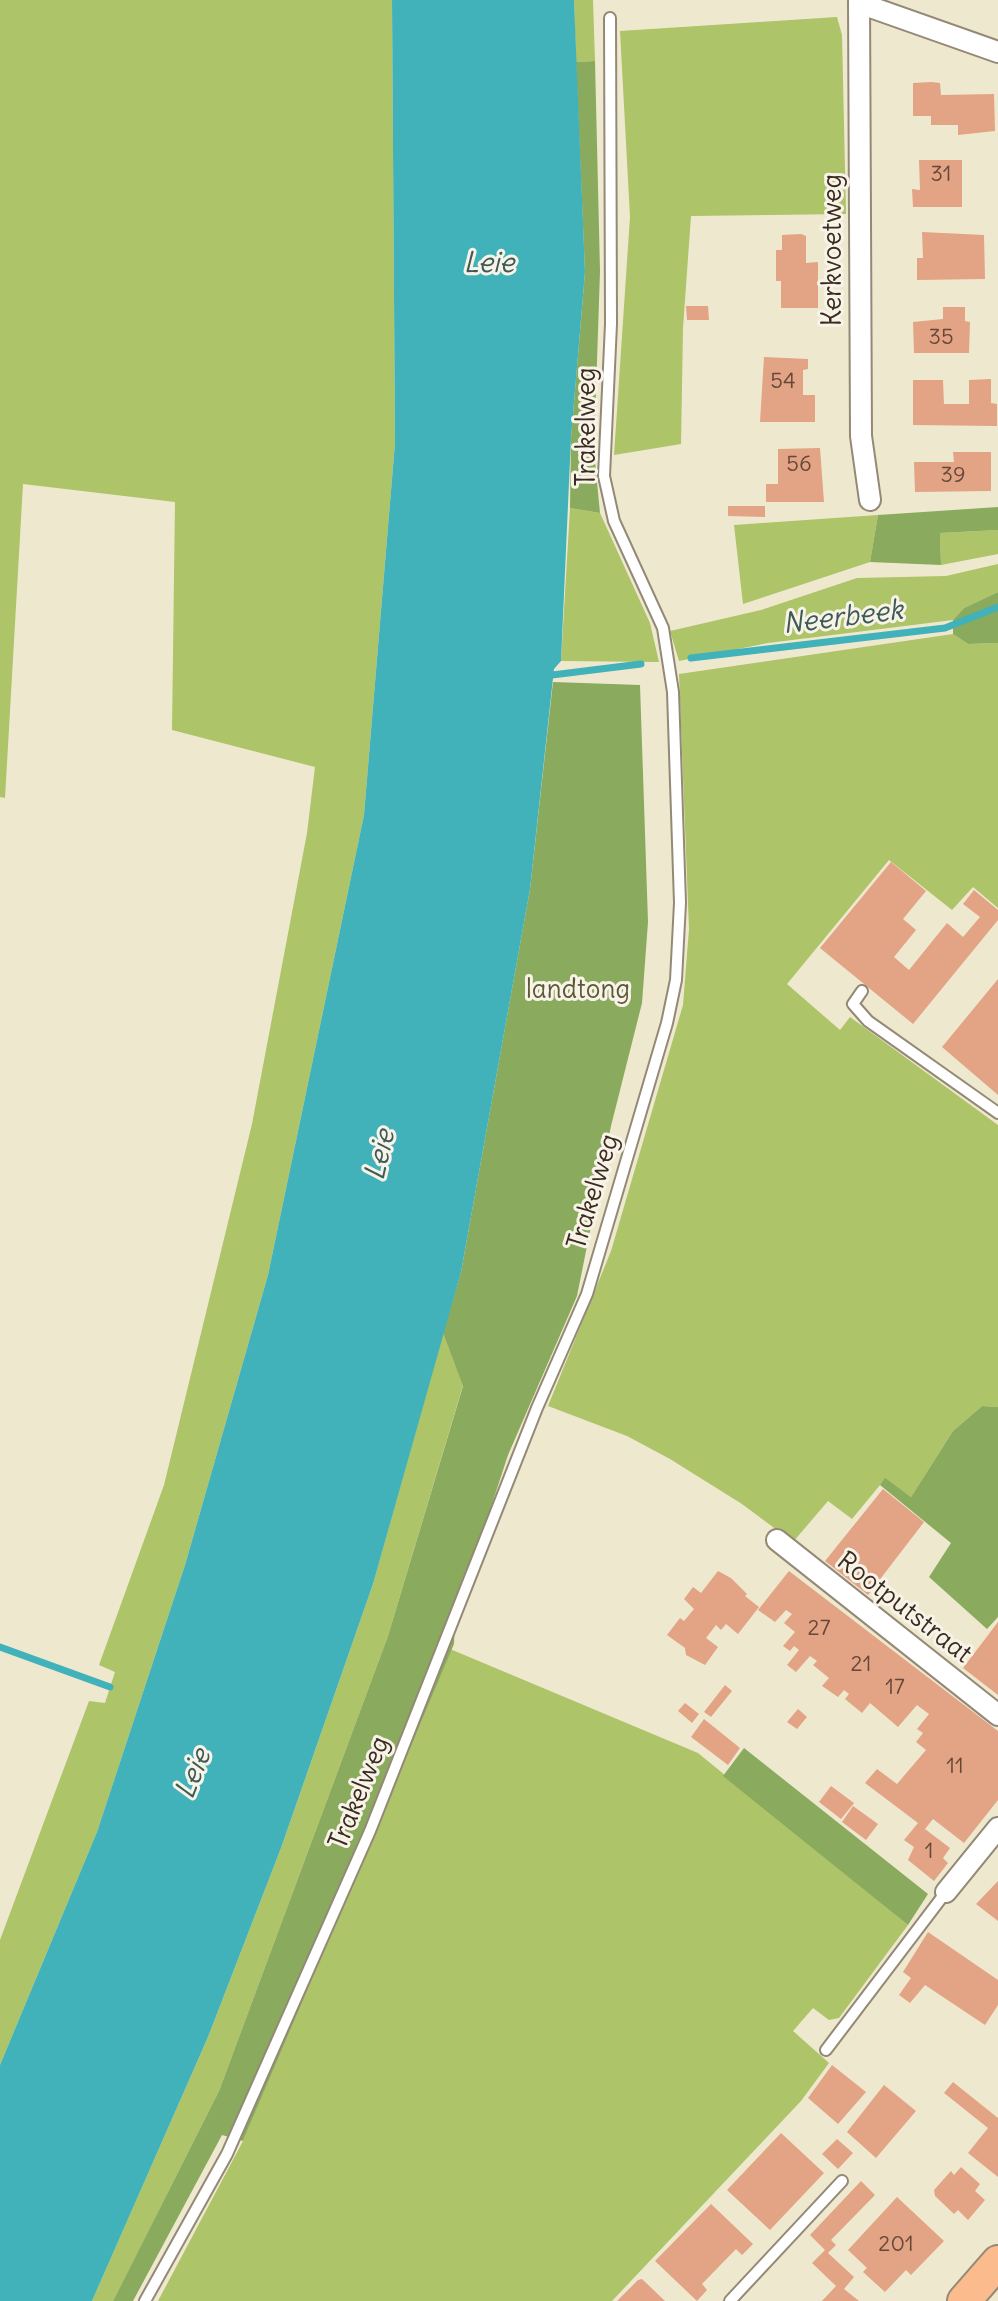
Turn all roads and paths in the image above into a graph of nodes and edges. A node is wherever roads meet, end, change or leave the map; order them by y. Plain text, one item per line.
1 (859, 1) edge
2 (610, 18) dead end
3 (998, 52) edge
4 (870, 500) dead end
5 (862, 991) dead end
6 (998, 1113) edge
7 (777, 1540) dead end
8 (998, 1715) edge
9 (998, 1828) edge
10 (946, 1892) joint
11 (826, 2050) dead end
12 (842, 2181) dead end
13 (998, 2262) edge
14 (145, 2301) edge
15 (730, 2301) edge
16 (964, 2301) edge

1 - 3 street
1 - 4 street, Kerkvoetweg
2 - 14 lane, Trakelweg
5 - 6 lane
7 - 8 street, Rootputstraat
9 - 10 street
10 - 11 lane
12 - 15 lane
13 - 16 main road

